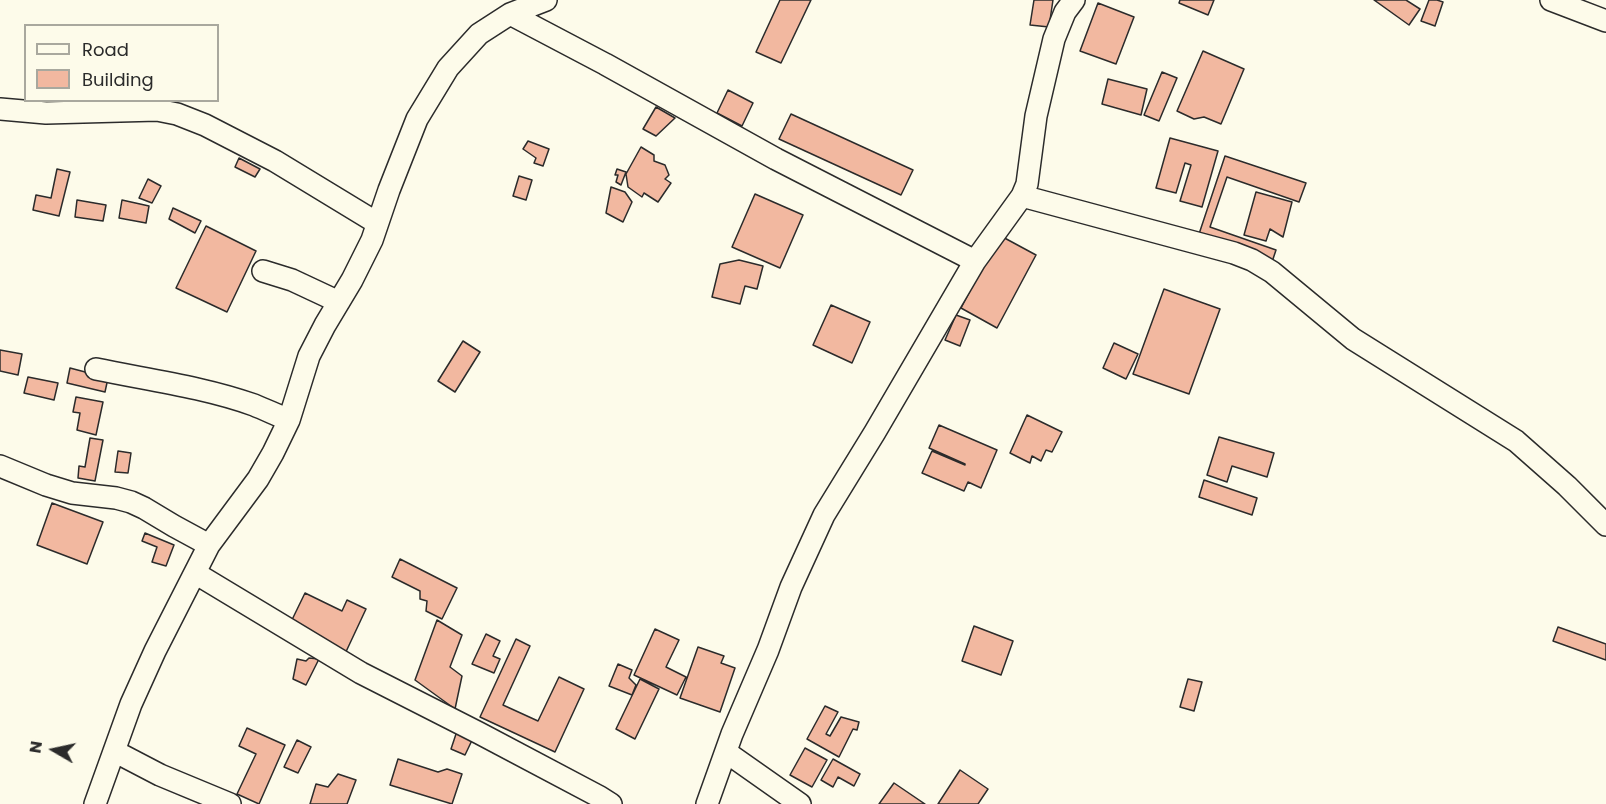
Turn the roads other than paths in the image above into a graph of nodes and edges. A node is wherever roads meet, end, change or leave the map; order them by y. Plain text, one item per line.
1 (546, 0) edge
2 (1074, 0) edge
3 (1551, 0) edge
4 (510, 14) junction
5 (1606, 21) edge
6 (0, 109) edge
7 (1022, 196) junction
8 (377, 223) junction
9 (975, 261) junction
10 (263, 271) dead end
11 (339, 302) junction
12 (96, 369) dead end
13 (288, 420) junction
14 (0, 466) edge
15 (1606, 525) edge
16 (209, 545) junction
17 (195, 573) junction
18 (114, 751) junction
19 (726, 752) junction
20 (95, 804) edge
21 (230, 804) edge
22 (610, 804) edge
23 (707, 804) edge
24 (800, 804) edge

1 - 4 street
2 - 7 street
3 - 5 street
4 - 8 street
4 - 9 street
6 - 8 street
7 - 9 street
7 - 15 street
8 - 11 street
9 - 19 street
10 - 11 street
11 - 13 street
12 - 13 street
13 - 16 street
14 - 16 street
16 - 17 street
17 - 18 street
17 - 22 street
18 - 20 street
18 - 21 street
19 - 23 street
19 - 24 street

